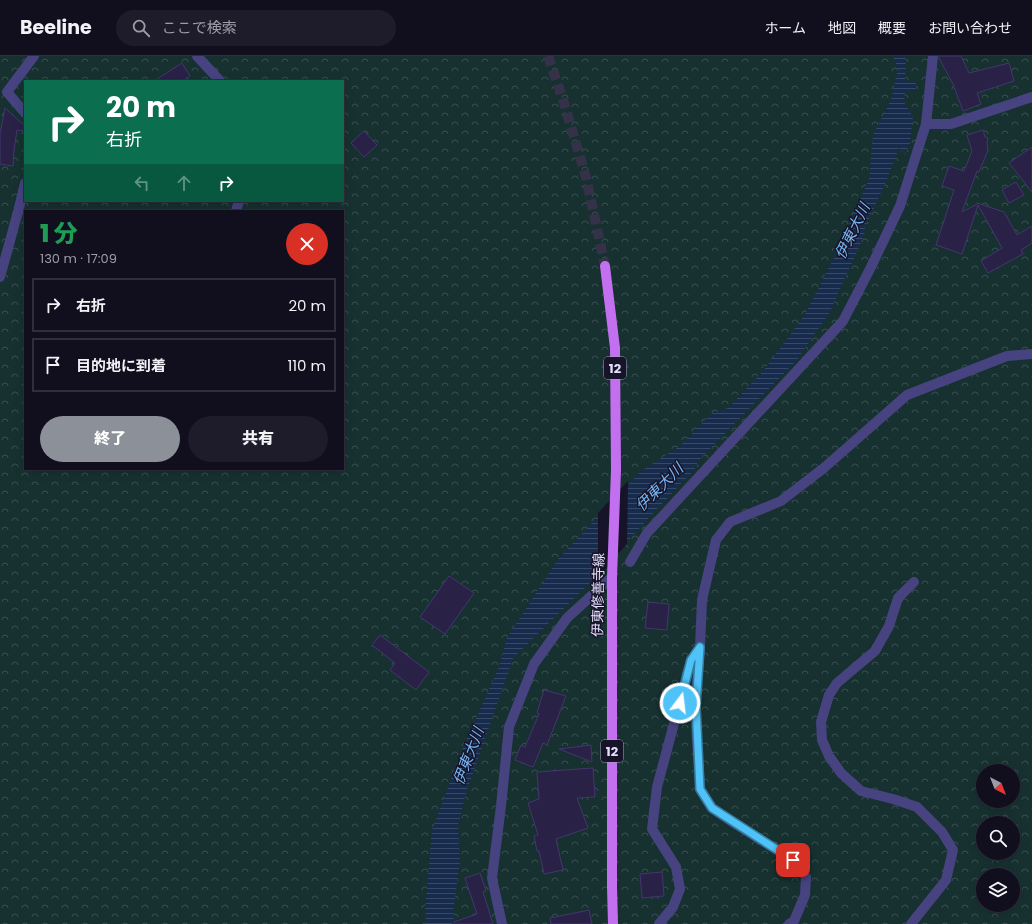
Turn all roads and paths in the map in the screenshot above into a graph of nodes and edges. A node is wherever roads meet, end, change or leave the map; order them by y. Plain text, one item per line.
1 (34, 56) edge
2 (197, 56) edge
3 (933, 56) edge
4 (219, 80) edge
5 (4, 92) edge
6 (1032, 97) edge
7 (24, 113) edge
8 (926, 124) junction
9 (24, 187) edge
10 (605, 266) tunnel mouth
11 (0, 277) edge
12 (1032, 354) edge
13 (630, 562) dead end
14 (612, 577) junction
15 (914, 582) dead end
16 (700, 647) junction
17 (502, 924) edge
18 (613, 924) edge
19 (659, 924) edge
20 (789, 924) edge
21 (911, 924) edge

1 - 5 street
2 - 4 street
3 - 8 street
5 - 7 street
6 - 8 street
8 - 13 street
9 - 11 street
10 - 14 main road, 伊東修善寺線 / 12
12 - 16 street
14 - 17 street
14 - 18 main road, 伊東修善寺線 / 12
15 - 21 street
16 - 19 street
16 - 20 street

